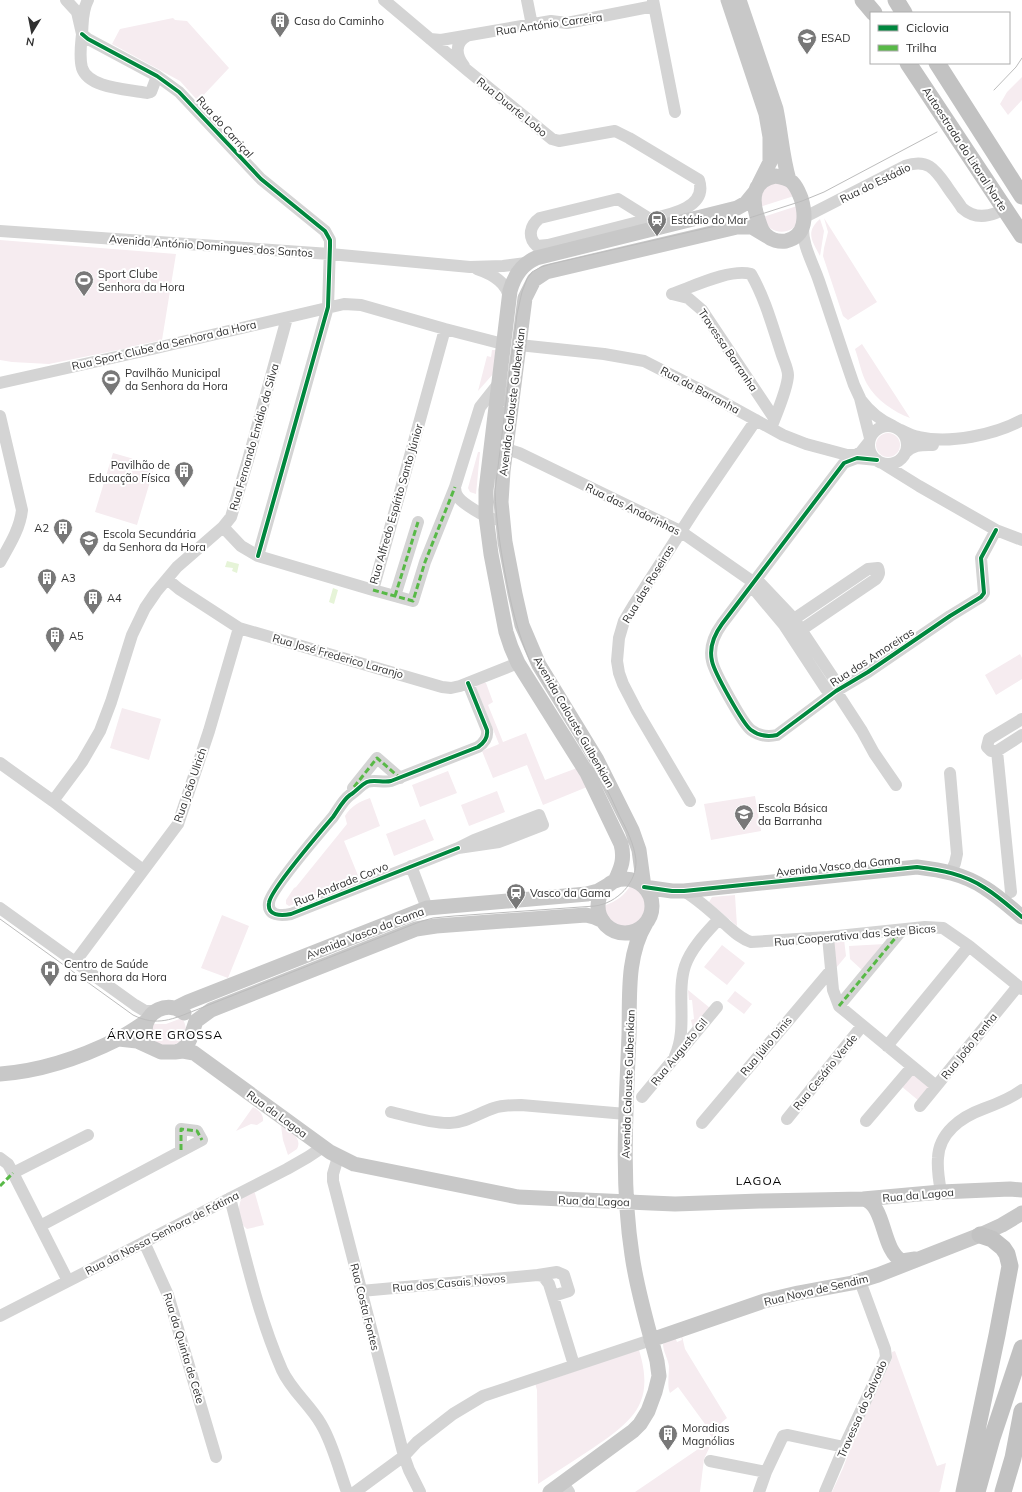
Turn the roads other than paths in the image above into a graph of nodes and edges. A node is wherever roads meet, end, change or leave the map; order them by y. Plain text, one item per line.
1 (66, 0) edge
2 (88, 0) edge
3 (384, 0) edge
4 (527, 0) edge
5 (728, 0) edge
6 (739, 0) edge
7 (863, 0) edge
8 (867, 0) edge
9 (896, 0) edge
10 (654, 3) edge
11 (873, 12) edge
12 (873, 12) edge
13 (903, 12) edge
14 (532, 25) junction
15 (82, 34) junction
16 (467, 36) junction
17 (430, 39) junction
18 (909, 64) edge
19 (938, 64) edge
20 (467, 70) junction
21 (157, 76) junction
22 (676, 112) dead end
23 (788, 180) junction
24 (757, 188) junction
25 (1022, 196) edge
26 (996, 213) dead end
27 (650, 219) junction
28 (804, 221) junction
29 (0, 231) edge
30 (1022, 234) edge
31 (767, 236) junction
32 (783, 241) junction
33 (330, 254) junction
34 (811, 260) junction
35 (526, 263) junction
36 (470, 267) junction
37 (540, 275) junction
38 (515, 278) junction
39 (509, 298) junction
40 (328, 307) junction
41 (287, 318) junction
42 (445, 329) junction
43 (503, 344) junction
44 (519, 345) junction
45 (0, 383) edge
46 (499, 383) junction
47 (860, 398) junction
48 (0, 416) edge
49 (756, 420) junction
50 (1022, 420) edge
51 (772, 423) junction
52 (1022, 427) edge
53 (897, 428) junction
54 (870, 440) junction
55 (506, 448) junction
56 (904, 455) junction
57 (880, 462) junction
58 (919, 486) junction
59 (455, 487) junction
60 (486, 516) junction
61 (502, 517) junction
62 (418, 522) dead end
63 (223, 527) junction
64 (996, 530) junction
65 (680, 531) junction
66 (1022, 540) edge
67 (258, 556) junction
68 (0, 562) edge
69 (167, 579) junction
70 (753, 582) junction
71 (373, 590) junction
72 (395, 596) junction
73 (794, 619) junction
74 (239, 628) junction
75 (801, 630) junction
76 (518, 662) junction
77 (468, 683) junction
78 (836, 691) junction
79 (1022, 719) edge
80 (1022, 735) edge
81 (997, 751) junction
82 (0, 763) edge
83 (950, 773) dead end
84 (400, 778) junction
85 (896, 785) dead end
86 (350, 796) junction
87 (53, 801) junction
88 (690, 801) dead end
89 (458, 848) junction
90 (411, 866) junction
91 (143, 870) junction
92 (951, 872) junction
93 (612, 883) junction
94 (644, 887) junction
95 (684, 891) junction
96 (1012, 892) dead end
97 (0, 908) edge
98 (428, 908) junction
99 (649, 917) junction
100 (1022, 917) edge
101 (719, 919) junction
102 (607, 924) junction
103 (902, 930) junction
104 (828, 937) junction
105 (969, 946) junction
106 (75, 962) junction
107 (632, 966) junction
108 (831, 970) junction
109 (1020, 988) edge
110 (839, 1006) junction
111 (717, 1007) dead end
112 (176, 1008) junction
113 (151, 1016) junction
114 (862, 1026) junction
115 (191, 1034) junction
116 (119, 1039) junction
117 (888, 1046) junction
118 (155, 1049) junction
119 (175, 1052) junction
120 (675, 1056) junction
121 (202, 1059) junction
122 (912, 1067) junction
123 (0, 1074) edge
124 (936, 1086) junction
125 (1022, 1090) edge
126 (642, 1097) dead end
127 (920, 1106) dead end
128 (391, 1112) dead end
129 (626, 1114) junction
130 (787, 1119) dead end
131 (866, 1121) dead end
132 (702, 1123) dead end
133 (88, 1135) dead end
134 (323, 1147) junction
135 (181, 1150) dead end
136 (338, 1157) junction
137 (0, 1158) edge
138 (13, 1173) junction
139 (1022, 1190) edge
140 (941, 1192) junction
141 (230, 1198) junction
142 (887, 1198) junction
143 (863, 1199) junction
144 (626, 1202) junction
145 (1022, 1213) edge
146 (879, 1219) junction
147 (40, 1226) junction
148 (980, 1236) junction
149 (144, 1242) junction
150 (891, 1250) junction
151 (924, 1257) junction
152 (538, 1275) junction
153 (878, 1275) junction
154 (68, 1281) junction
155 (860, 1281) junction
156 (361, 1291) junction
157 (553, 1296) junction
158 (0, 1316) edge
159 (648, 1341) junction
160 (1022, 1348) edge
161 (574, 1365) junction
162 (1022, 1412) edge
163 (1022, 1438) edge
164 (844, 1447) junction
165 (404, 1456) junction
166 (216, 1457) dead end
167 (1012, 1458) junction
168 (710, 1461) dead end
169 (766, 1472) junction
170 (566, 1488) edge
171 (347, 1492) edge
172 (355, 1492) edge
173 (420, 1492) edge
174 (550, 1492) edge
175 (759, 1492) edge
176 (825, 1492) edge
177 (964, 1492) edge
178 (977, 1492) edge
179 (1003, 1492) edge

1 - 15 street
2 - 15 street
3 - 17 street, Rua Duarte Lobo
4 - 14 street
5 - 24 main road
6 - 23 main road
7 - 11 highway
8 - 12 highway
9 - 13 highway
10 - 14 street, Rua António Carreira
10 - 22 street
14 - 16 street, Rua António Carreira
15 - 21 street, Rua do Carriçal
15 - 21 street
16 - 17 street, Rua António Carreira
16 - 20 street
17 - 20 street, Rua Duarte Lobo
18 - 30 highway, Autoestrada do Litoral Norte
19 - 25 highway, Autoestrada do Litoral Norte
20 - 27 street, Rua Duarte Lobo
21 - 33 street, Rua do Carriçal
23 - 24 main road
23 - 28 main road
24 - 31 main road
24 - 35 main road
26 - 28 street, Rua do Estádio
27 - 27 street
28 - 32 main road
28 - 34 street
29 - 33 street, Avenida António Domingues dos Santos
31 - 32 main road
31 - 37 main road
32 - 34 street
33 - 36 street, Avenida António Domingues dos Santos
33 - 40 street
34 - 47 street
35 - 36 street, Avenida António Domingues dos Santos
35 - 38 main road, Avenida Calouste Gulbenkian
36 - 38 street
36 - 39 street, Avenida António Domingues dos Santos
37 - 38 street
37 - 44 main road, Avenida Calouste Gulbenkian
38 - 39 main road, Avenida Calouste Gulbenkian
39 - 43 main road, Avenida Calouste Gulbenkian
40 - 41 street, Rua Sport Clube da Senhora da Hora
40 - 42 street
40 - 67 street
41 - 45 street, Rua Sport Clube da Senhora da Hora
41 - 63 street, Rua Fernando Emídio da Silva
42 - 43 street
42 - 71 street, Rua Alfredo Espírito Santo Júnior
43 - 46 main road, Avenida Calouste Gulbenkian
44 - 49 street, Rua da Barranha
44 - 55 main road, Avenida Calouste Gulbenkian
46 - 59 street, Avenida Calouste Gulbenkian
46 - 60 main road, Avenida Calouste Gulbenkian
47 - 53 street
47 - 54 street
48 - 68 street
49 - 51 street, Rua da Barranha
49 - 65 street, Rua das Roseiras
50 - 53 street
51 - 51 street, Travessa Barranha
51 - 54 street, Rua da Barranha
52 - 56 street
53 - 54 street
53 - 56 street
54 - 57 street
55 - 61 main road, Avenida Calouste Gulbenkian
55 - 65 street, Rua das Andorinhas
56 - 57 street
56 - 58 street
57 - 58 street
57 - 70 street, Rua das Amoreiras
58 - 64 street
59 - 60 street
59 - 72 street, Avenida Calouste Gulbenkian
60 - 61 street
60 - 76 main road, Avenida Calouste Gulbenkian
61 - 94 main road, Avenida Calouste Gulbenkian
62 - 72 street
63 - 67 street, Rua Alfredo Espírito Santo Júnior
63 - 69 street, Rua Fernando Emídio da Silva
64 - 66 street
64 - 78 street, Rua das Amoreiras
65 - 70 street, Rua das Andorinhas
65 - 88 street, Rua das Roseiras
67 - 71 street, Rua Alfredo Espírito Santo Júnior
69 - 74 street, Rua José Frederico Laranjo
69 - 87 street, Rua Fernando Emídio da Silva
70 - 73 street, Rua das Andorinhas
70 - 78 street, Rua das Andorinhas
70 - 78 street, Rua das Amoreiras
71 - 72 street
73 - 75 street, Rua das Andorinhas
73 - 75 street
74 - 77 street, Rua José Frederico Laranjo
74 - 91 street, Rua João Ulrich
75 - 78 street, Rua das Andorinhas
76 - 77 street, Rua José Frederico Laranjo
76 - 93 main road, Avenida Calouste Gulbenkian
77 - 84 street, Rua Andrade Corvo
78 - 85 street, Rua das Andorinhas
79 - 81 street
80 - 81 street
81 - 96 street
82 - 87 street
83 - 92 street
84 - 86 street, Rua Andrade Corvo
84 - 86 street
86 - 90 street, Rua Andrade Corvo
87 - 91 street
89 - 89 street, Rua Andrade Corvo
89 - 90 street, Rua Andrade Corvo
90 - 98 street
91 - 106 street, Rua João Ulrich
92 - 95 main road, Avenida Vasco da Gama
92 - 100 main road, Avenida Vasco da Gama
93 - 94 main road
93 - 98 main road, Avenida Vasco da Gama
93 - 102 main road
94 - 95 main road, Avenida Vasco da Gama
94 - 99 main road
95 - 99 main road, Avenida Vasco da Gama
95 - 101 street, Rua Cooperativa das Sete Bicas
97 - 106 street
98 - 112 main road, Avenida Vasco da Gama
99 - 102 main road
99 - 107 main road, Avenida Calouste Gulbenkian
101 - 104 street, Rua Cooperativa das Sete Bicas
101 - 120 street
102 - 107 main road, Avenida Calouste Gulbenkian
102 - 115 main road, Avenida Vasco da Gama
103 - 104 street, Rua Cooperativa das Sete Bicas
103 - 105 street, Rua Cooperativa das Sete Bicas
103 - 110 street
104 - 108 street
105 - 109 street, Rua Cooperativa das Sete Bicas
105 - 117 street
106 - 113 street
107 - 129 main road, Avenida Calouste Gulbenkian
108 - 110 street
108 - 132 street, Rua Júlio Dinis
109 - 124 street, Rua João Penha
110 - 114 street
111 - 120 street, Rua Augusto Gil
112 - 113 main road, Avenida Vasco da Gama
112 - 115 main road
113 - 116 main road, Avenida Vasco da Gama
113 - 118 main road
114 - 117 street
114 - 130 street, Rua Cesário Verde
115 - 119 main road, Avenida Vasco da Gama
115 - 121 main road, Rua da Lagoa
116 - 118 main road, Avenida Vasco da Gama
116 - 123 main road, Avenida Vasco da Gama
117 - 122 street
118 - 119 main road, Avenida Vasco da Gama
119 - 121 main road, Rua da Lagoa
120 - 126 street, Rua Augusto Gil
121 - 134 main road, Rua da Lagoa
122 - 124 street
122 - 131 street
124 - 127 street, Rua João Penha
125 - 140 street
128 - 129 street
129 - 144 main road, Avenida Calouste Gulbenkian
133 - 138 street
134 - 136 main road, Rua da Lagoa
134 - 141 street, Rua da Nossa Senhora de Fátima
135 - 147 street
136 - 144 main road, Rua da Lagoa
136 - 156 street, Rua Costa Fontes
137 - 138 street
138 - 147 street
139 - 140 main road, Rua da Lagoa
140 - 142 main road, Rua da Lagoa
141 - 149 street, Rua da Nossa Senhora de Fátima
141 - 171 street
142 - 143 main road, Rua da Lagoa
142 - 146 main road
143 - 144 main road, Rua da Lagoa
143 - 146 main road
144 - 159 main road, Avenida Calouste Gulbenkian
145 - 148 main road, Rua Nova de Sendim
146 - 150 main road
147 - 154 street
148 - 151 main road, Rua Nova de Sendim
148 - 177 highway
149 - 154 street, Rua da Nossa Senhora de Fátima
149 - 166 street, Rua da Quinta de Cete
150 - 151 main road
150 - 153 main road
151 - 153 main road, Rua Nova de Sendim
152 - 156 street, Rua dos Casais Novos
152 - 157 street
152 - 157 street, Rua dos Casais Novos
153 - 155 main road, Rua Nova de Sendim
154 - 158 street, Rua da Nossa Senhora de Fátima
155 - 159 main road, Rua Nova de Sendim
155 - 164 street, Travessa do Salvado
156 - 165 street, Rua Costa Fontes
157 - 161 street
159 - 161 street, Rua Nova de Sendim
159 - 170 main road, Avenida Calouste Gulbenkian
160 - 178 highway
161 - 165 street, Rua Nova de Sendim
162 - 167 highway
163 - 167 highway
164 - 169 street
164 - 176 street, Travessa do Salvado
165 - 172 street, Rua Nova de Sendim
165 - 173 street, Rua Costa Fontes
167 - 179 highway
168 - 169 street
169 - 175 street
170 - 174 main road, Avenida Calouste Gulbenkian

